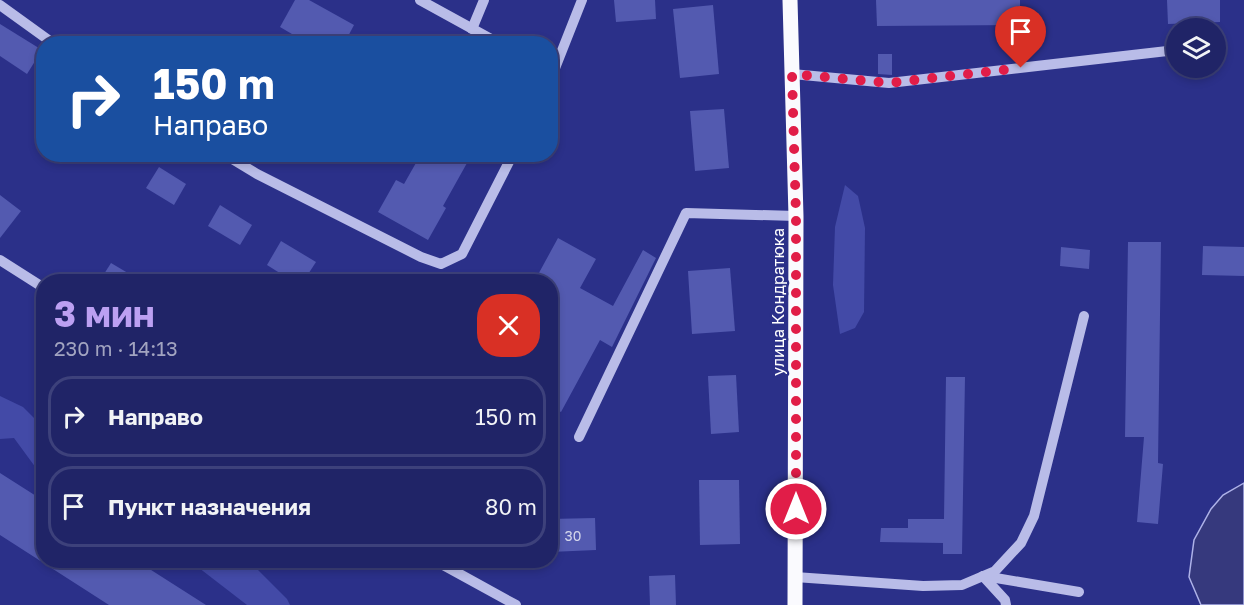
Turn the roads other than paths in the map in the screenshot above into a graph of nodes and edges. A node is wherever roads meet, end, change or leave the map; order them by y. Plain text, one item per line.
1 (420, 0) edge
2 (484, 0) edge
3 (582, 0) edge
4 (790, 0) edge
5 (0, 5) edge
6 (472, 29) junction
7 (43, 36) edge
8 (485, 36) edge
9 (1166, 51) edge
10 (558, 60) edge
11 (792, 74) junction
12 (238, 162) edge
13 (509, 162) edge
14 (796, 216) junction
15 (0, 260) edge
16 (36, 283) edge
17 (1084, 316) dead end
18 (579, 437) dead end
19 (449, 568) edge
20 (983, 576) junction
21 (795, 577) junction
22 (1079, 592) dead end
23 (516, 605) edge
24 (795, 605) edge
25 (1006, 605) edge

1 - 6 street
2 - 6 street
3 - 10 street
4 - 11 main road, улица Кондратюка
5 - 7 street
6 - 8 street
9 - 11 street
11 - 14 main road, улица Кондратюка
12 - 13 street
14 - 18 street
14 - 21 main road, улица Кондратюка
15 - 16 street
17 - 20 street
19 - 23 street
20 - 21 street
20 - 22 street
20 - 25 street
21 - 24 main road, улица Кондратюка

